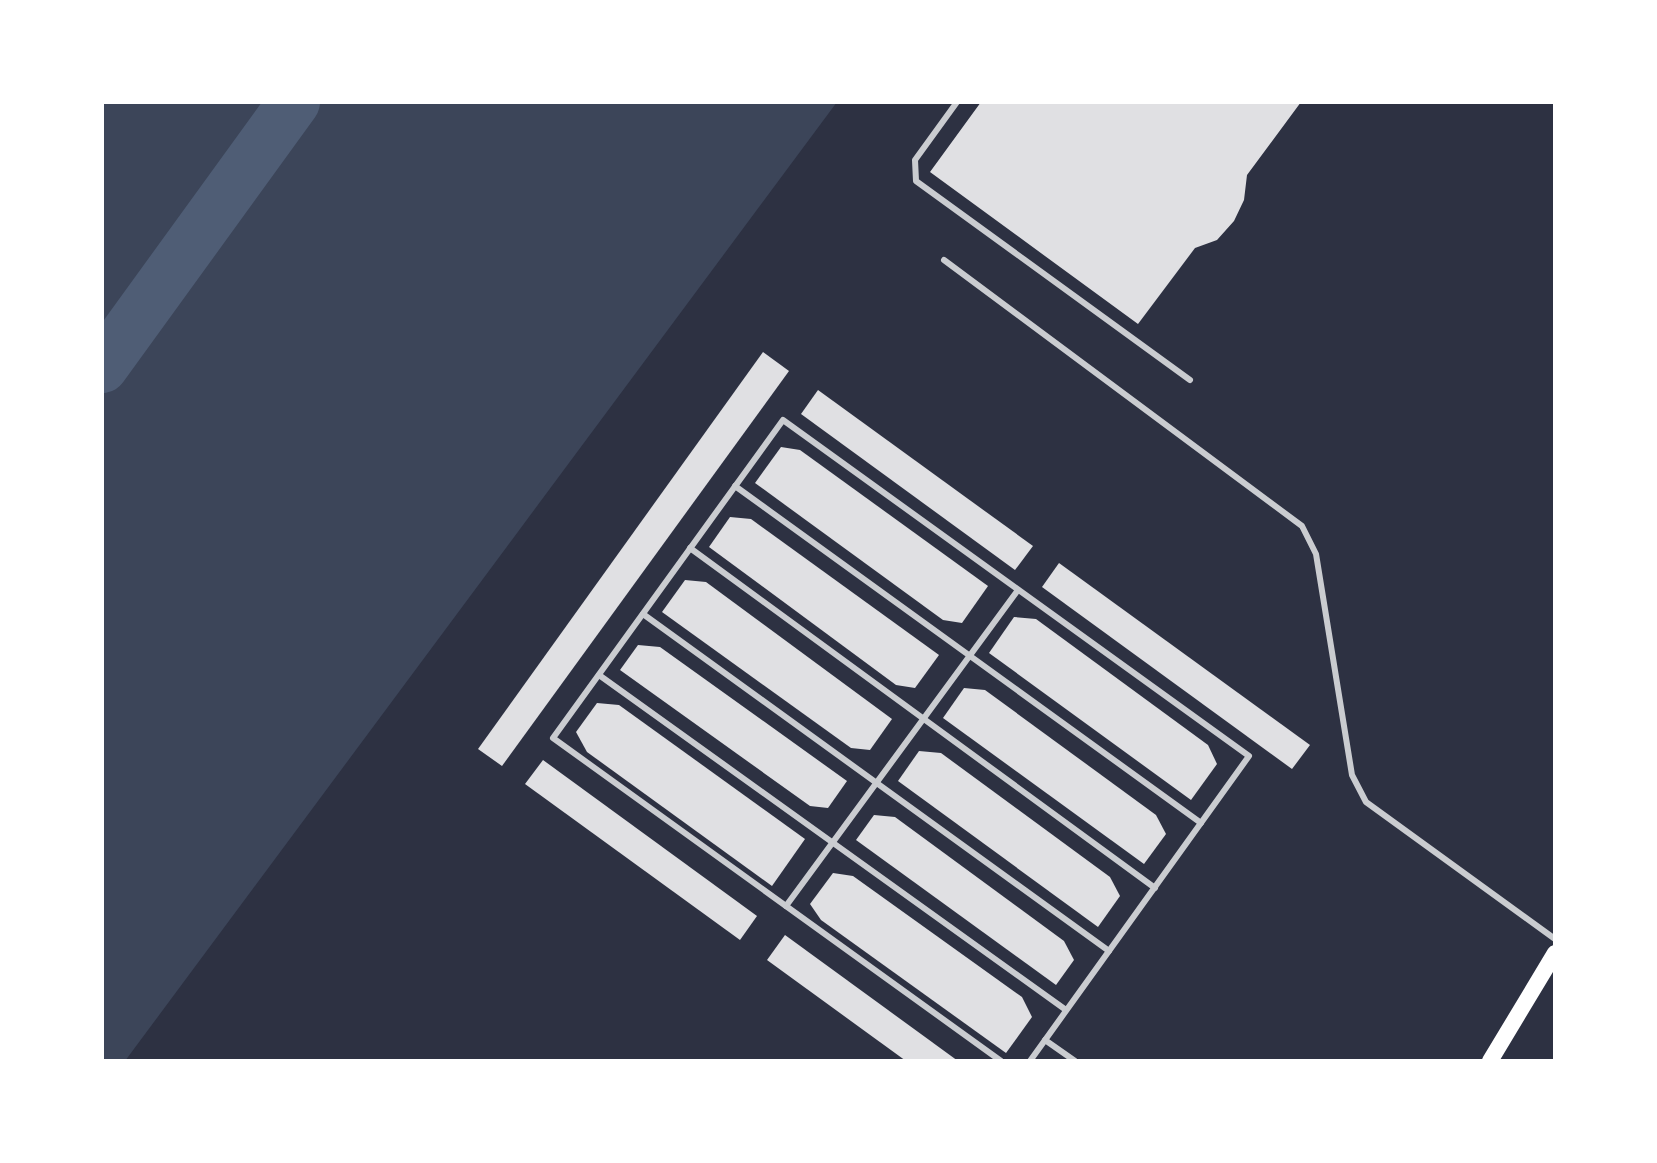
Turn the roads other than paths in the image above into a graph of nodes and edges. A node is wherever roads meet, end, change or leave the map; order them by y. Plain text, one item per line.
1 (957, 102) edge
2 (944, 260) dead end
3 (1190, 380) dead end
4 (735, 486) junction
5 (690, 548) junction
6 (1018, 590) junction
7 (643, 614) junction
8 (970, 655) junction
9 (599, 675) junction
10 (924, 718) junction
11 (877, 782) junction
12 (1201, 823) junction
13 (833, 842) junction
14 (1155, 888) junction
15 (786, 906) junction
16 (1555, 939) edge
17 (1109, 951) junction
18 (1555, 953) edge
19 (1066, 1010) junction
20 (1045, 1040) junction
21 (1001, 1061) edge
22 (1030, 1061) edge
23 (1075, 1061) edge
24 (1490, 1061) edge

1 - 3 lane
2 - 16 lane
4 - 5 lane
4 - 6 lane
4 - 8 lane
5 - 7 lane
5 - 10 lane
6 - 8 lane
6 - 12 lane
7 - 9 lane
7 - 11 lane
8 - 10 lane
8 - 12 lane
9 - 13 lane
9 - 15 lane
10 - 11 lane
10 - 14 lane
11 - 13 lane
11 - 17 lane
12 - 14 lane
13 - 15 lane
13 - 19 lane
14 - 17 lane
15 - 21 lane
17 - 19 lane
18 - 24 main road
19 - 20 lane
20 - 22 lane
20 - 23 lane

